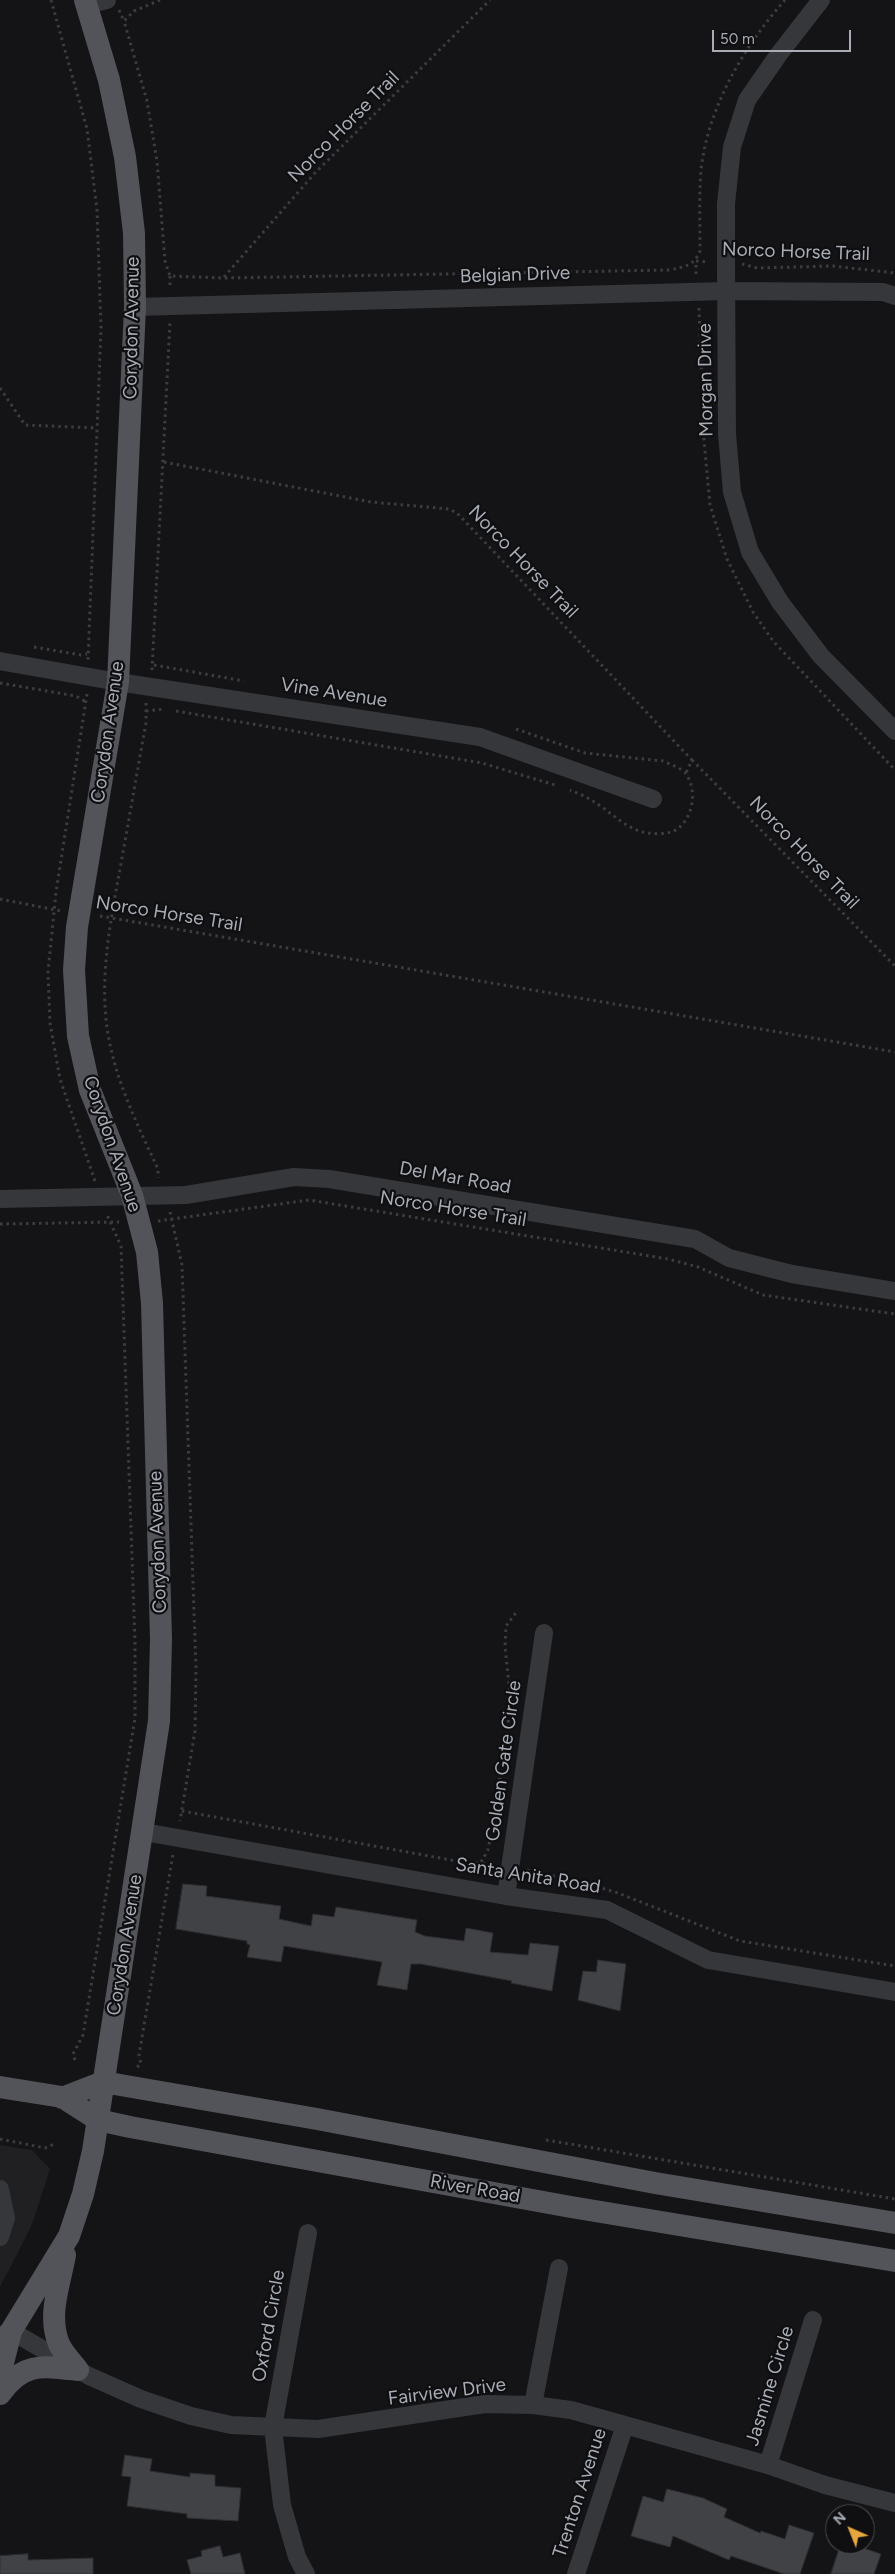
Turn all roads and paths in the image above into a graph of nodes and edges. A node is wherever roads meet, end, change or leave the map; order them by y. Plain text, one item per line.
1 (160, 0) edge
2 (490, 0) edge
3 (785, 0) edge
4 (821, 0) edge
5 (93, 2) edge
6 (696, 261) junction
7 (726, 264) junction
8 (895, 273) edge
9 (224, 278) junction
10 (726, 291) junction
11 (696, 292) junction
12 (895, 296) edge
13 (135, 308) junction
14 (0, 388) edge
15 (97, 428) dead end
16 (164, 462) dead end
17 (26, 646) dead end
18 (87, 654) dead end
19 (0, 661) edge
20 (118, 682) junction
21 (0, 683) edge
22 (86, 702) dead end
23 (895, 731) edge
24 (692, 760) junction
25 (895, 770) edge
26 (686, 773) dead end
27 (653, 799) dead end
28 (0, 899) edge
29 (79, 914) junction
30 (895, 966) edge
31 (895, 1052) edge
32 (132, 1195) junction
33 (0, 1199) edge
34 (0, 1224) edge
35 (140, 1224) junction
36 (895, 1291) edge
37 (895, 1314) edge
38 (518, 1610) dead end
39 (544, 1633) dead end
40 (144, 1832) junction
41 (481, 1862) dead end
42 (506, 1896) junction
43 (895, 1992) edge
44 (73, 2054) dead end
45 (75, 2060) dead end
46 (103, 2082) junction
47 (0, 2087) edge
48 (62, 2098) junction
49 (98, 2120) junction
50 (0, 2139) edge
51 (54, 2144) dead end
52 (0, 2189) edge
53 (895, 2224) edge
54 (308, 2233) dead end
55 (68, 2236) junction
56 (0, 2237) edge
57 (895, 2261) edge
58 (559, 2268) dead end
59 (812, 2320) dead end
60 (6, 2337) edge
61 (78, 2370) junction
62 (0, 2375) edge
63 (0, 2394) edge
64 (533, 2405) junction
65 (624, 2425) junction
66 (273, 2426) junction
67 (768, 2465) junction
68 (895, 2503) edge
69 (306, 2574) edge
70 (576, 2574) edge

1 - 9 path, Norco Horse Trail
2 - 9 path, Norco Horse Trail
3 - 6 path, Norco Horse Trail
4 - 7 street, Morgan Drive
5 - 13 main road, Corydon Avenue
6 - 7 path, Norco Horse Trail
6 - 9 path, Norco Horse Trail
6 - 11 path, Norco Horse Trail
7 - 8 path, Norco Horse Trail
7 - 10 street, Morgan Drive
10 - 11 street, Belgian Drive
10 - 12 street, Belgian Drive
10 - 23 street, Morgan Drive
11 - 13 street, Belgian Drive
11 - 25 path, Norco Horse Trail
13 - 20 main road, Corydon Avenue
14 - 15 path
16 - 24 path, Norco Horse Trail
17 - 18 path
19 - 20 street, Vine Avenue
20 - 27 street, Vine Avenue
20 - 29 main road, Corydon Avenue
21 - 22 path
24 - 26 path
24 - 30 path, Norco Horse Trail
28 - 29 path, Norco Horse Trail
29 - 31 path, Norco Horse Trail
29 - 32 main road, Corydon Avenue
32 - 33 street, Del Mar Road
32 - 35 main road, Corydon Avenue
32 - 36 street, Del Mar Road
34 - 35 path, Norco Horse Trail
35 - 37 path, Norco Horse Trail
35 - 40 main road, Corydon Avenue
38 - 41 path
39 - 42 street, Golden Gate Circle
40 - 42 street, Santa Anita Road
40 - 46 main road, Corydon Avenue
42 - 43 street, Santa Anita Road
44 - 45 path
46 - 48 main road
46 - 49 main road, Corydon Avenue
46 - 53 main road, River Road
47 - 48 main road, River Road
48 - 49 main road, River Road
49 - 55 main road, Corydon Avenue
49 - 57 main road, River Road
50 - 51 path
52 - 56 street
54 - 66 street, Oxford Circle
55 - 60 main road
55 - 61 main road
58 - 64 street
59 - 67 street, Jasmine Circle
60 - 61 street, Fairview Drive
60 - 62 main road
61 - 63 main road
61 - 66 street, Fairview Drive
64 - 65 street, Fairview Drive
64 - 66 street, Fairview Drive
65 - 67 street, Fairview Drive
65 - 70 street, Trenton Avenue
66 - 69 street, Oxford Circle
67 - 68 street, Fairview Drive

